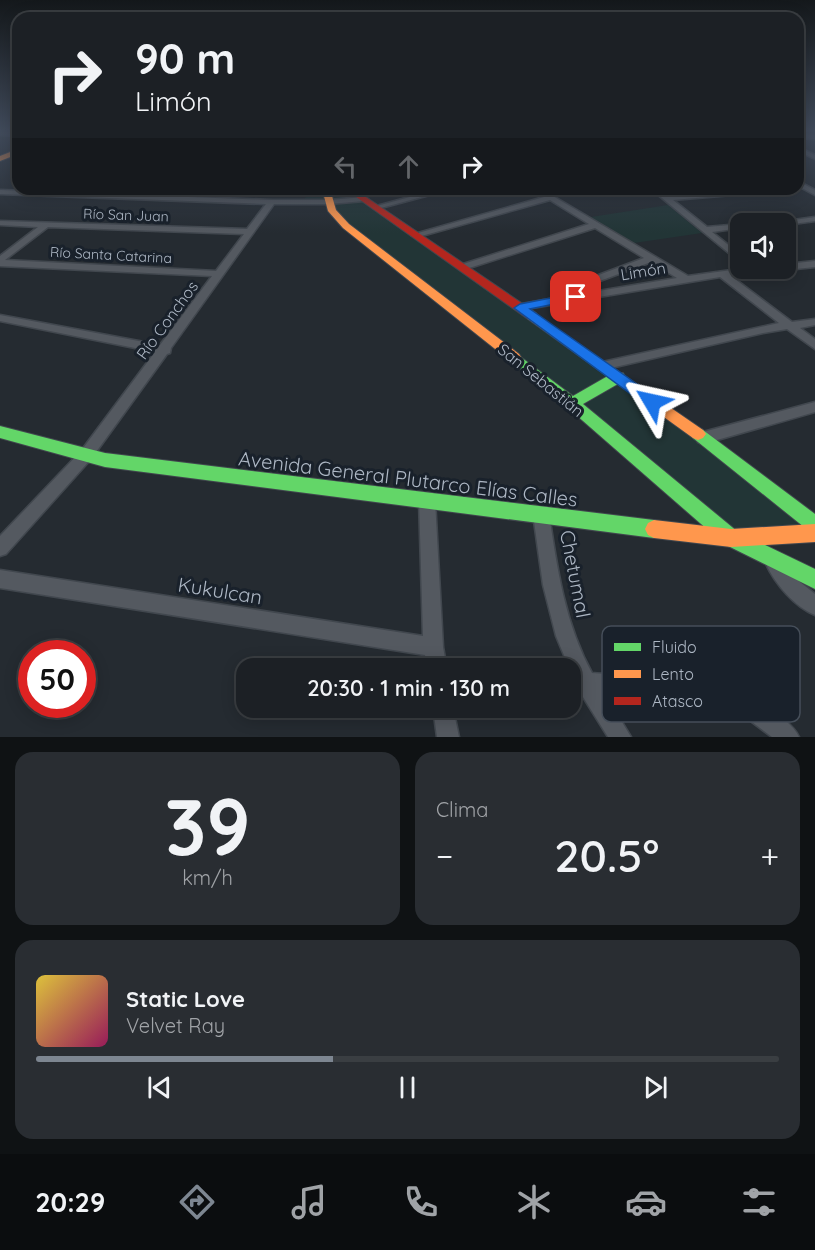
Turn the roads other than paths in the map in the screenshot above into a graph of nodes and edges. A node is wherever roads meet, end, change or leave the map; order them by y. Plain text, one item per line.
1 (70, 195) edge
2 (358, 195) edge
3 (424, 195) edge
4 (545, 195) edge
5 (662, 195) edge
6 (703, 195) edge
7 (94, 196) joint
8 (327, 196) edge
9 (550, 198) junction
10 (666, 198) junction
11 (364, 199) junction
12 (272, 202) junction
13 (377, 207) junction
14 (815, 219) edge
15 (796, 221) edge
16 (0, 223) edge
17 (46, 225) junction
18 (596, 225) junction
19 (730, 227) edge
20 (705, 230) junction
21 (250, 232) junction
22 (415, 235) junction
23 (730, 251) edge
24 (652, 258) junction
25 (0, 261) edge
26 (815, 264) edge
27 (796, 266) edge
28 (463, 267) junction
29 (730, 273) edge
30 (222, 274) junction
31 (722, 274) junction
32 (686, 279) junction
33 (554, 300) junction
34 (520, 308) junction
35 (0, 318) edge
36 (815, 322) edge
37 (789, 324) junction
38 (815, 345) edge
39 (166, 350) junction
40 (602, 366) junction
41 (618, 377) junction
42 (572, 403) junction
43 (815, 407) edge
44 (0, 432) edge
45 (703, 438) junction
46 (86, 455) junction
47 (427, 500) junction
48 (541, 514) junction
49 (815, 525) edge
50 (815, 533) edge
51 (731, 538) junction
52 (0, 548) edge
53 (771, 558) junction
54 (0, 579) edge
55 (815, 579) edge
56 (815, 606) edge
57 (433, 647) junction
58 (435, 658) edge
59 (585, 682) junction
60 (602, 684) edge
61 (602, 709) edge
62 (445, 718) edge
63 (610, 722) edge
64 (769, 722) edge
65 (448, 737) edge
66 (620, 737) edge
67 (788, 737) edge

1 - 7 street
2 - 11 main road
3 - 13 street
4 - 9 street
5 - 10 street
6 - 10 street
7 - 12 street
8 - 11 street
8 - 12 street
8 - 42 main road, San Sebastián
9 - 18 street
9 - 22 street
10 - 20 street
11 - 13 main road
12 - 21 street, Río Conchos
13 - 22 main road
14 - 15 street
16 - 17 street, Río San Juan
17 - 21 street, Río San Juan
17 - 25 street
18 - 24 street
18 - 28 street
19 - 20 street
20 - 23 street
21 - 30 street, Río Conchos
22 - 28 main road
24 - 32 street
24 - 33 street
25 - 30 street, Río Santa Catarina
26 - 27 street
28 - 34 main road
29 - 31 street, Limón
30 - 39 street, Río Conchos
31 - 32 street, Limón
31 - 37 street
32 - 33 street, Limón
33 - 34 street, Limón
34 - 40 main road
35 - 39 street
36 - 37 street
37 - 38 street
37 - 40 street
39 - 46 street, Río Conchos
40 - 41 main road
41 - 42 main road
41 - 45 main road
42 - 51 main road, San Sebastián
43 - 45 street
44 - 46 main road, Avenida General Plutarco Elías Calles
45 - 49 main road
46 - 47 main road, Avenida General Plutarco Elías Calles
46 - 52 street, Río Conchos
47 - 48 main road, Avenida General Plutarco Elías Calles
47 - 57 street
48 - 51 main road, Avenida General Plutarco Elías Calles
48 - 59 street, Chetumal
50 - 51 main road, Avenida General Plutarco Elías Calles
51 - 53 main road, San Sebastián
53 - 55 main road, San Sebastián
53 - 56 street, San Sebastián
54 - 57 street, Kukulcan
57 - 58 street
59 - 60 street
59 - 61 street, Chetumal
62 - 65 street
63 - 66 street, Chetumal
64 - 67 street

